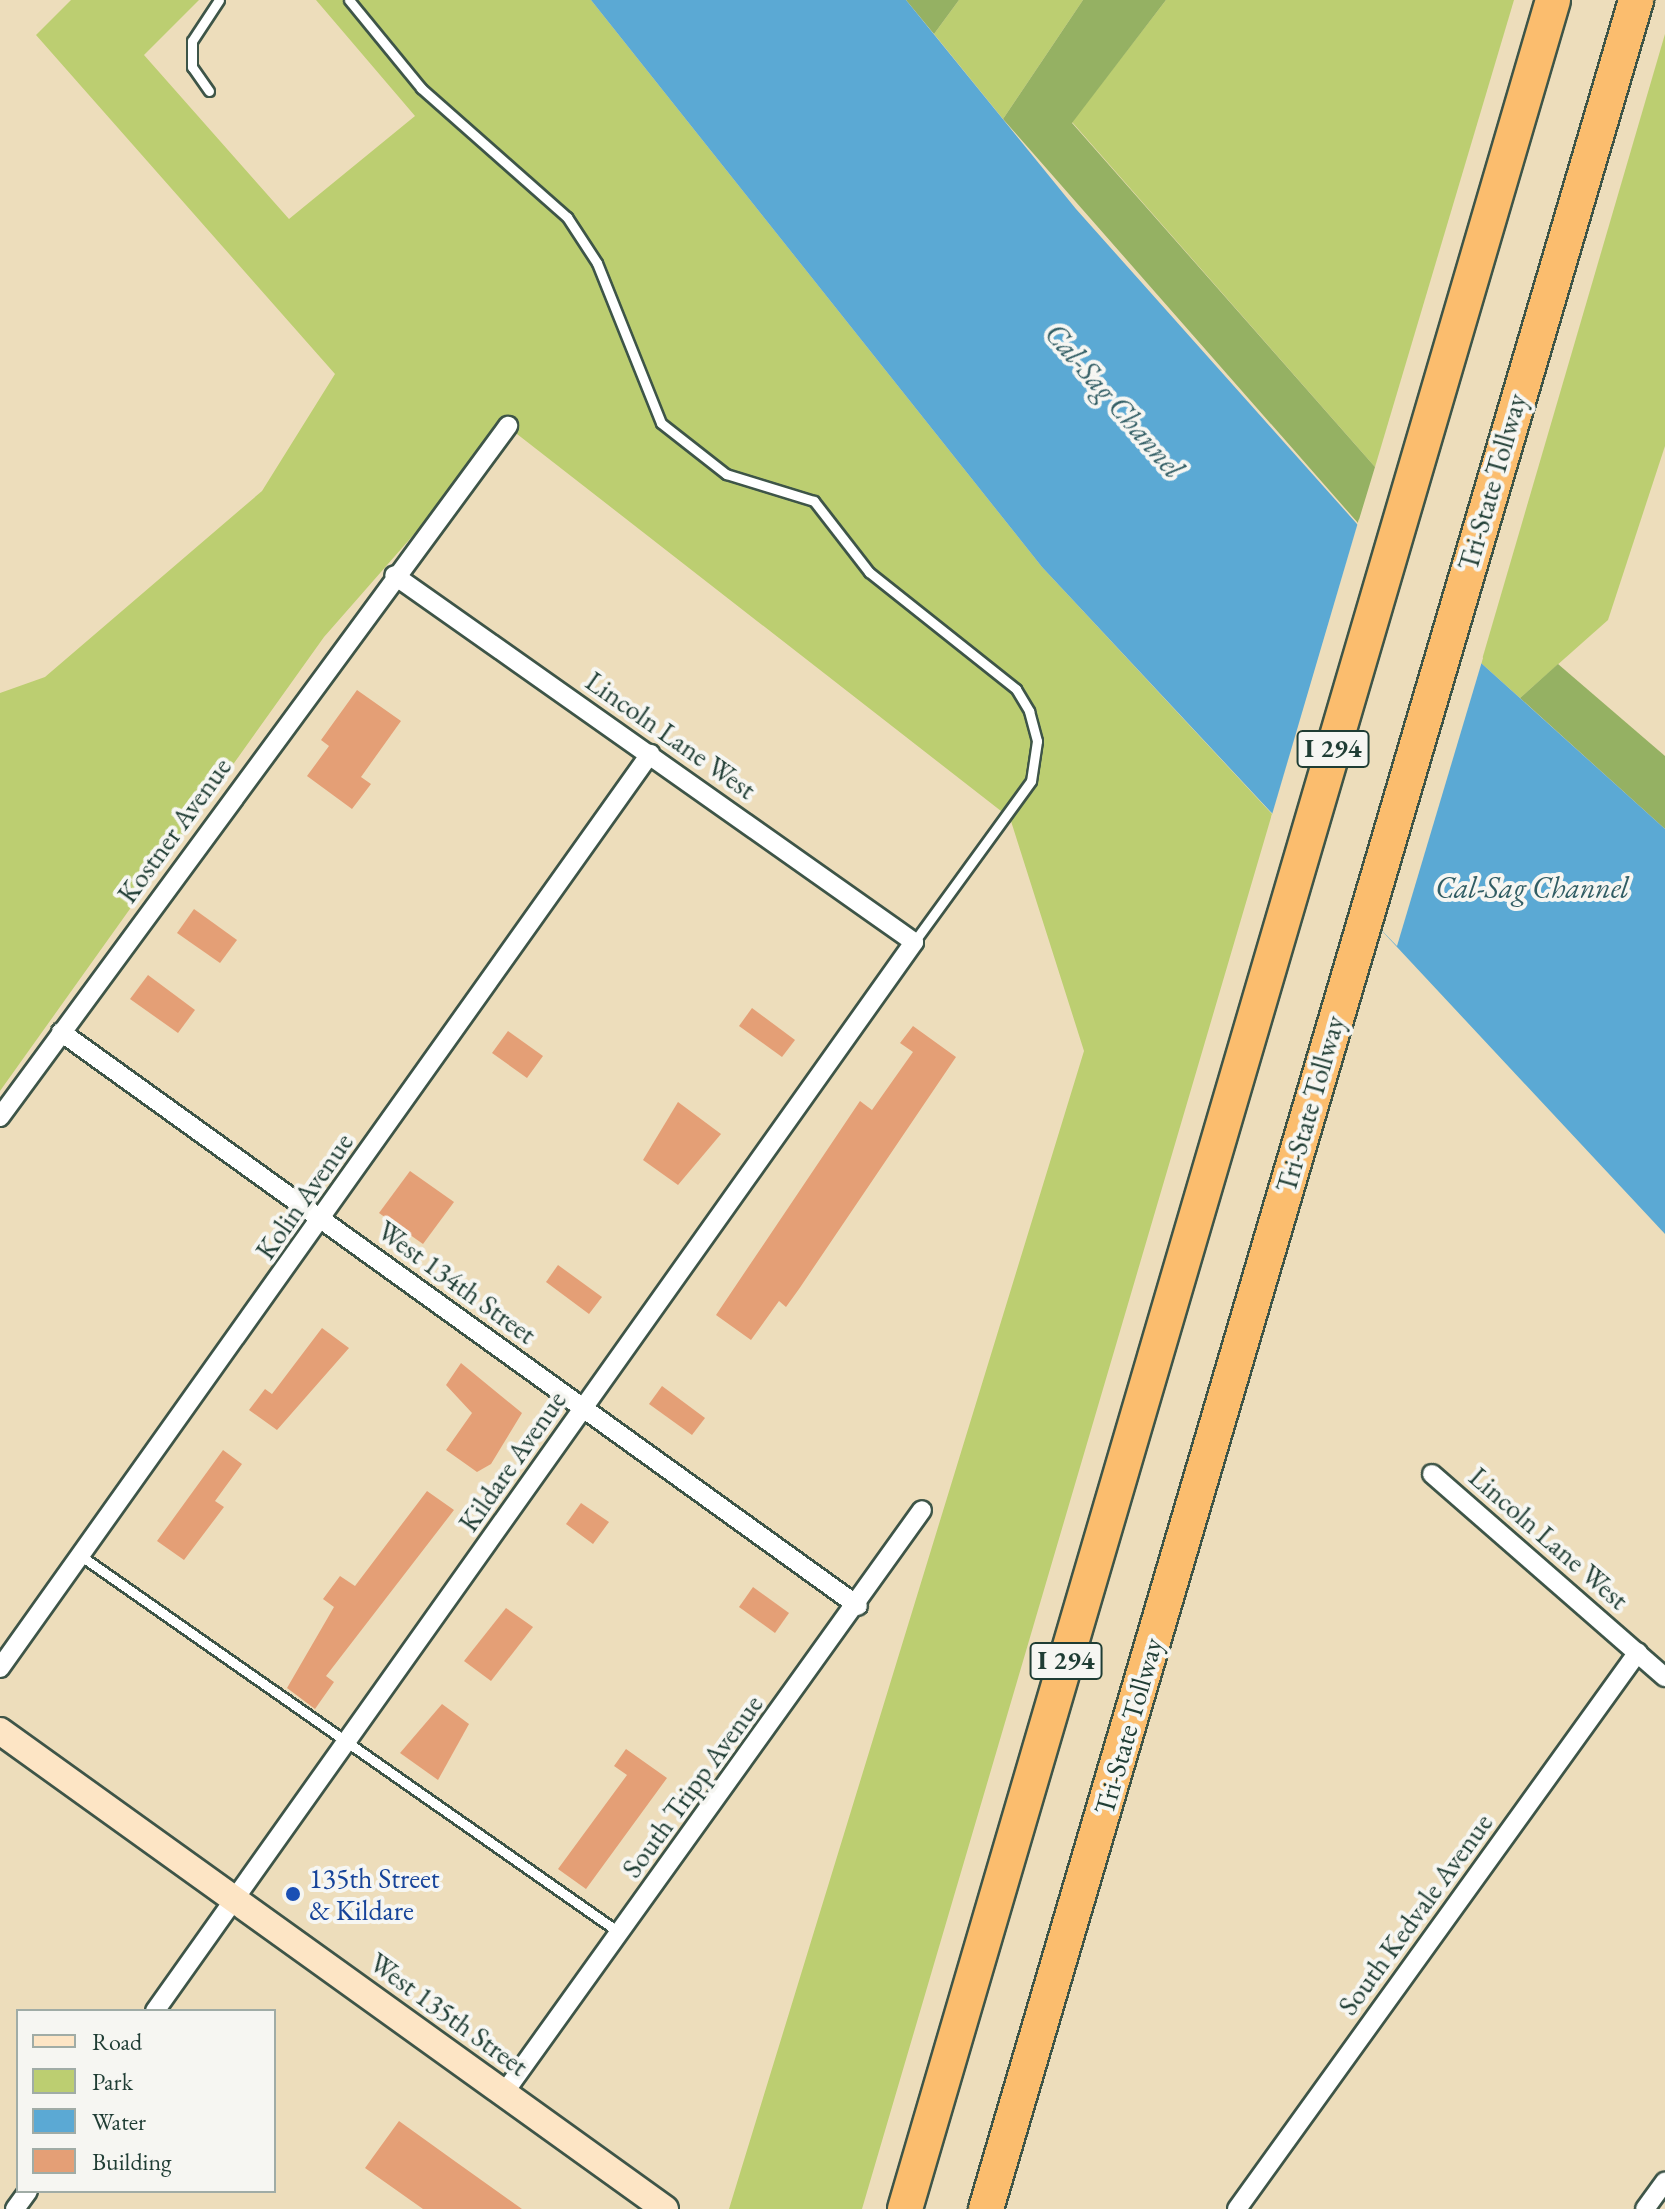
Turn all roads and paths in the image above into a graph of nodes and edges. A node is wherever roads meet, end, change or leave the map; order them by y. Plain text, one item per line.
1 (219, 0) edge
2 (349, 0) edge
3 (1553, 0) edge
4 (1636, 0) edge
5 (209, 91) dead end
6 (508, 426) dead end
7 (394, 575) junction
8 (650, 754) junction
9 (914, 942) junction
10 (61, 1032) junction
11 (0, 1117) edge
12 (322, 1220) junction
13 (583, 1408) junction
14 (1432, 1474) dead end
15 (922, 1510) dead end
16 (81, 1556) junction
17 (858, 1606) junction
18 (1638, 1652) junction
19 (0, 1668) edge
20 (1665, 1677) edge
21 (0, 1731) edge
22 (347, 1742) junction
23 (234, 1900) junction
24 (620, 1933) junction
25 (156, 2009) edge
26 (504, 2093) junction
27 (1665, 2181) edge
28 (665, 2209) edge
29 (905, 2209) edge
30 (986, 2209) edge
31 (1237, 2209) edge
32 (1645, 2209) edge

1 - 5 lane
2 - 9 lane
3 - 29 highway, I 294
4 - 30 highway, Tri-State Tollway / I 294
6 - 7 street, Kostner Avenue
7 - 8 street, Lincoln Lane West
7 - 10 street, Kostner Avenue
8 - 9 street, Lincoln Lane West
8 - 12 street, Kolin Avenue
9 - 13 street, Kildare Avenue
10 - 11 street, Kostner Avenue
10 - 12 street, West 134th Street
12 - 13 street, West 134th Street
12 - 16 street, Kolin Avenue
13 - 17 street, West 134th Street
13 - 22 street, Kildare Avenue
14 - 18 street, Lincoln Lane West
15 - 17 street, South Tripp Avenue
16 - 19 street, Kolin Avenue
16 - 22 lane
17 - 24 street, South Tripp Avenue
18 - 20 street, Lincoln Lane West
18 - 31 street, South Kedvale Avenue
21 - 23 street, West 135th Street
22 - 23 street, Kildare Avenue
22 - 24 lane
23 - 25 street, Kildare Avenue
23 - 26 street, West 135th Street
24 - 26 street, South Tripp Avenue
26 - 28 street, West 135th Street
27 - 32 street

